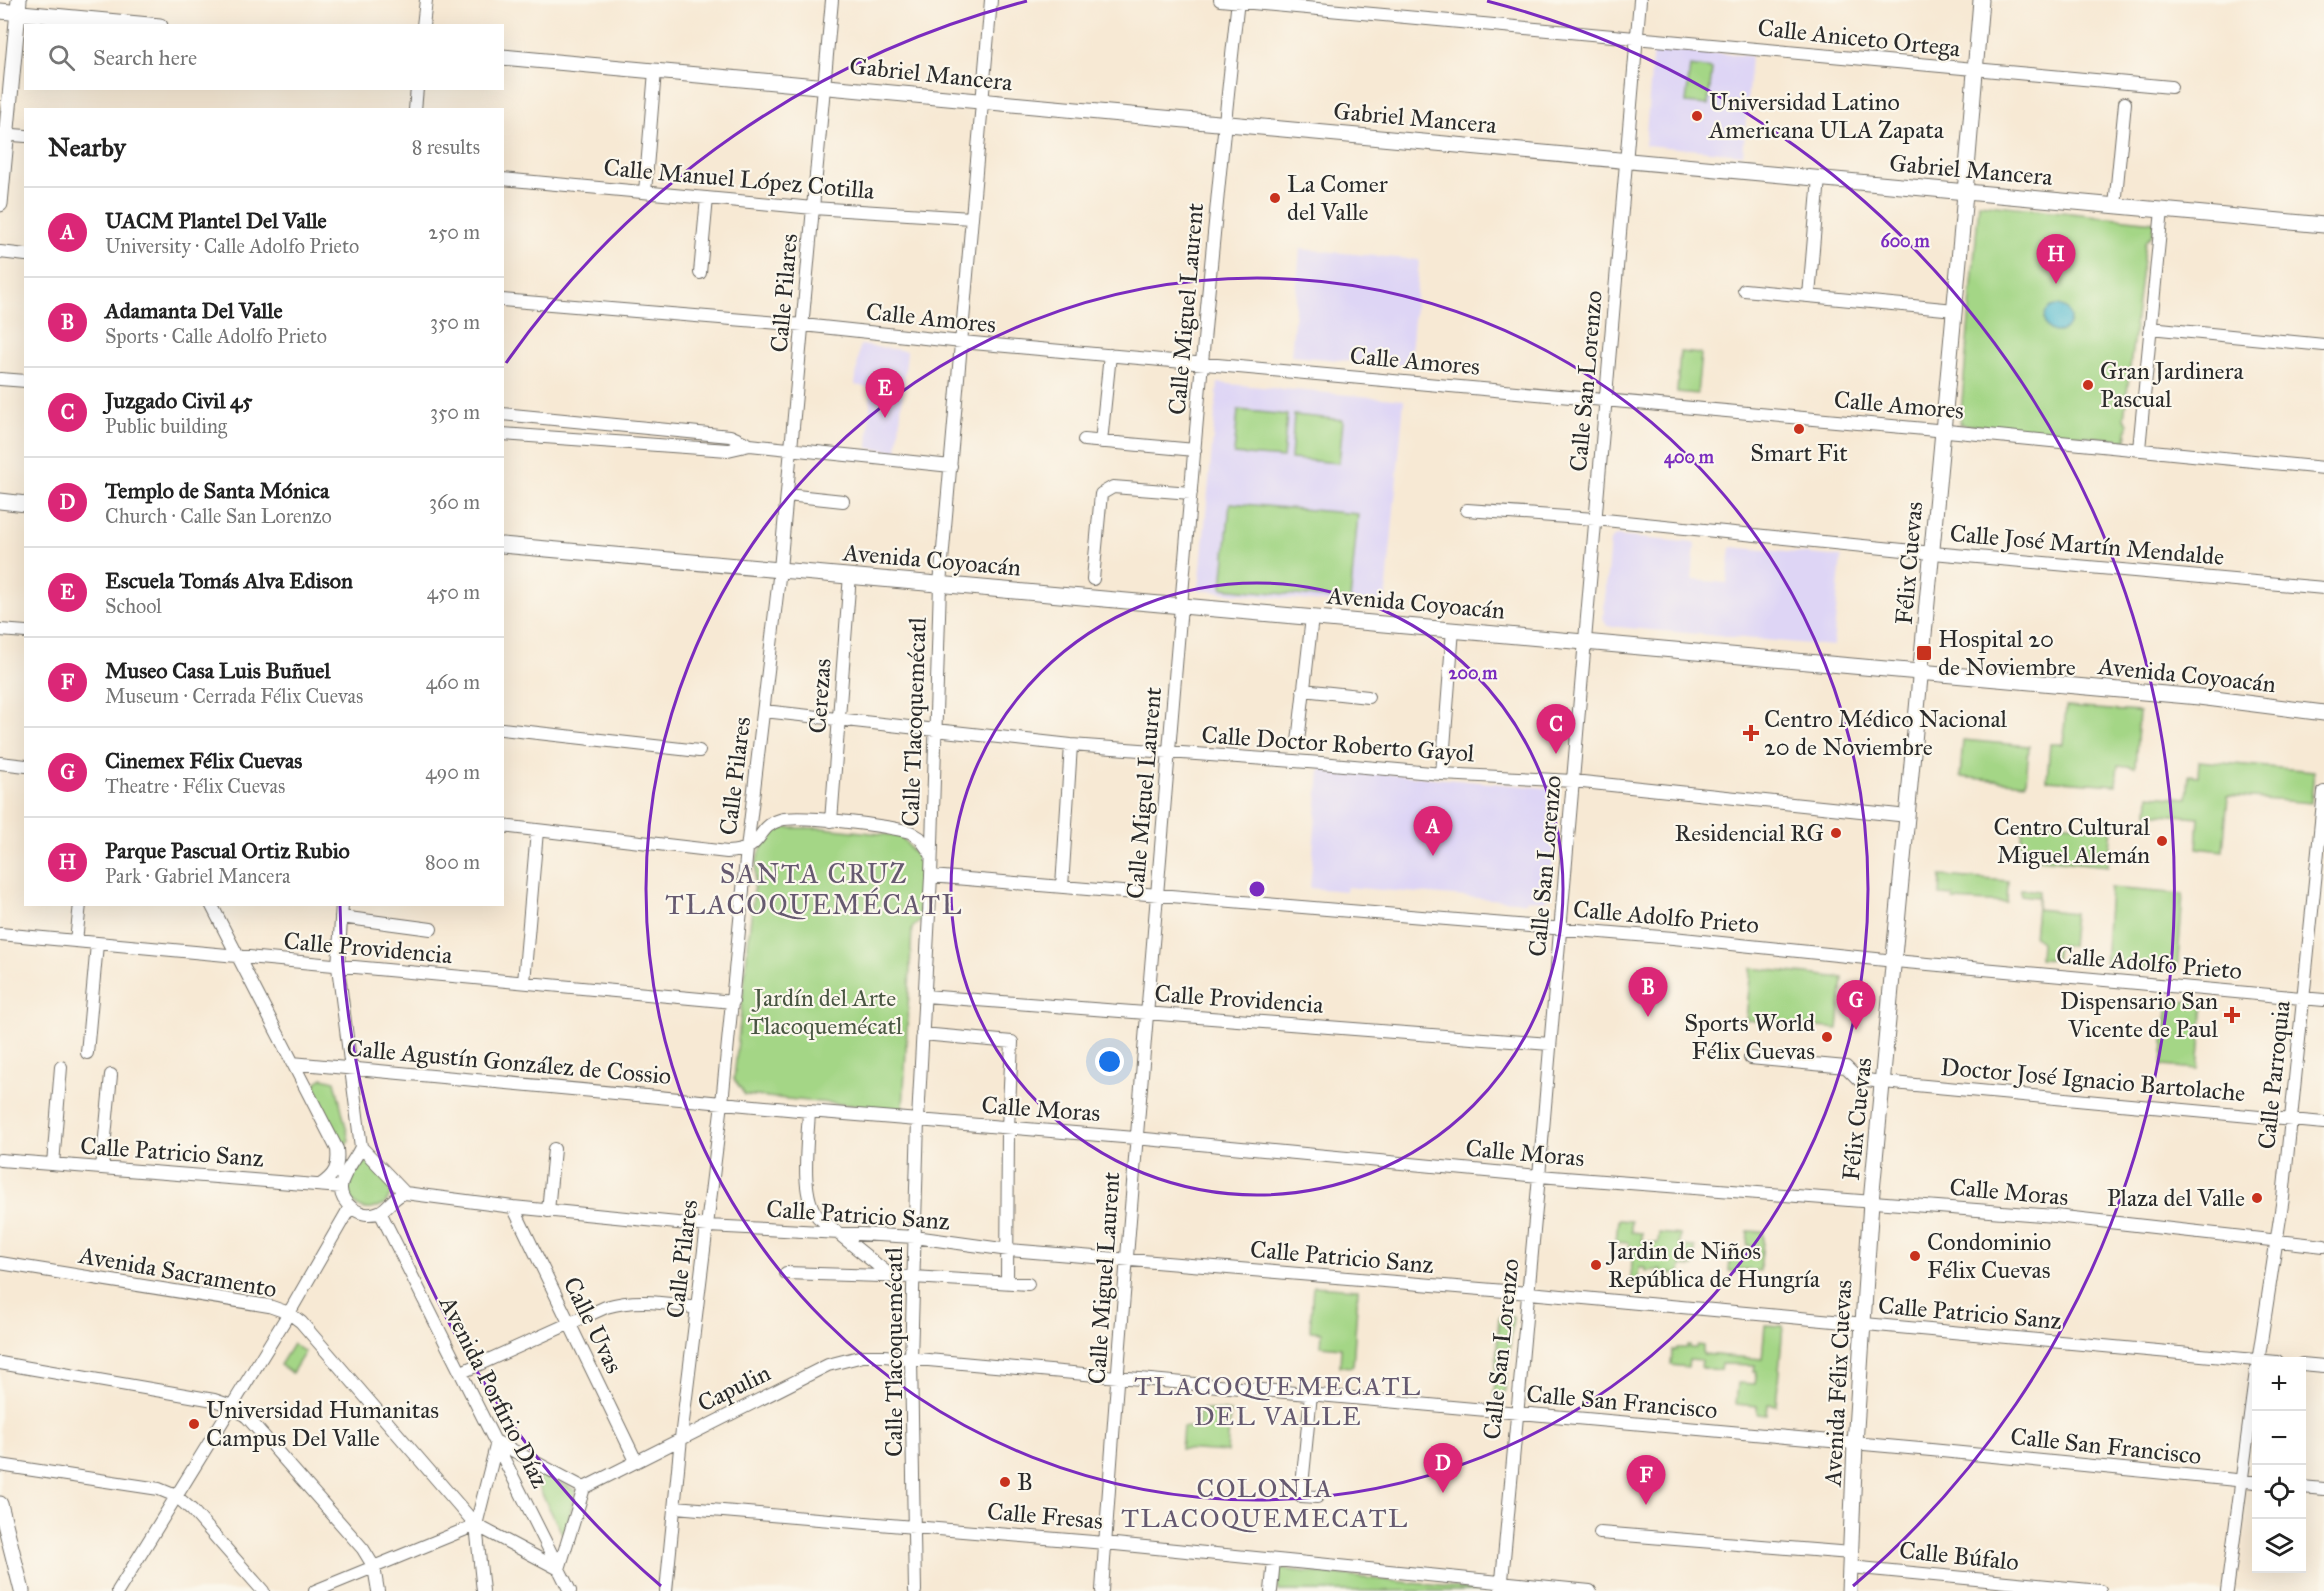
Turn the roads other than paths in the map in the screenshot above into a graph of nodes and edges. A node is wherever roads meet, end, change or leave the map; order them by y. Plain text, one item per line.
1 (426, 0) edge
2 (832, 0) edge
3 (991, 0) edge
4 (1220, 0) edge
5 (1640, 0) edge
6 (1980, 0) edge
7 (1238, 1) edge
8 (18, 6) edge
9 (0, 10) edge
10 (146, 24) edge
11 (423, 24) edge
12 (1637, 38) junction
13 (504, 57) edge
14 (655, 71) junction
15 (1975, 71) junction
16 (824, 86) junction
17 (2171, 87) dead end
18 (417, 90) edge
19 (981, 102) junction
20 (2125, 103) dead end
21 (415, 108) edge
22 (1224, 123) junction
23 (3, 134) edge
24 (24, 136) edge
25 (1626, 160) junction
26 (1819, 178) junction
27 (504, 179) edge
28 (645, 192) junction
29 (1965, 192) junction
30 (707, 198) junction
31 (0, 204) edge
32 (2115, 206) junction
33 (813, 208) junction
34 (2162, 210) junction
35 (971, 218) junction
36 (2324, 225) edge
37 (0, 252) edge
38 (24, 255) edge
39 (700, 273) dead end
40 (1744, 290) dead end
41 (1809, 296) junction
42 (504, 300) edge
43 (1955, 310) junction
44 (802, 326) junction
45 (2150, 328) junction
46 (962, 342) junction
47 (2324, 345) edge
48 (1110, 355) junction
49 (1202, 363) junction
50 (0, 379) edge
51 (24, 381) edge
52 (1606, 400) junction
53 (504, 414) edge
54 (600, 423) junction
55 (686, 430) junction
56 (1944, 430) junction
57 (504, 434) edge
58 (1084, 440) dead end
59 (599, 441) junction
60 (1101, 442) junction
61 (750, 445) junction
62 (685, 448) junction
63 (791, 449) junction
64 (2139, 449) junction
65 (1195, 450) junction
66 (951, 466) junction
67 (2324, 468) edge
68 (1191, 493) junction
69 (787, 495) junction
70 (0, 501) edge
71 (843, 501) dead end
72 (24, 504) edge
73 (1467, 510) dead end
74 (1595, 519) junction
75 (504, 545) edge
76 (1933, 553) junction
77 (780, 569) junction
78 (850, 574) junction
79 (1093, 579) dead end
80 (940, 584) junction
81 (2324, 588) edge
82 (1181, 606) junction
83 (1311, 617) junction
84 (1453, 629) junction
85 (0, 630) edge
86 (24, 632) edge
87 (1585, 641) junction
88 (1922, 673) junction
89 (1304, 690) junction
90 (1368, 697) dead end
91 (764, 711) junction
92 (2324, 713) edge
93 (839, 719) junction
94 (504, 729) edge
95 (934, 729) junction
96 (1298, 742) dead end
97 (1071, 745) junction
98 (699, 751) dead end
99 (1168, 753) junction
100 (0, 763) edge
101 (24, 766) edge
102 (1442, 774) junction
103 (1573, 781) junction
104 (2324, 792) edge
105 (1908, 816) junction
106 (831, 821) junction
107 (504, 826) edge
108 (931, 830) junction
109 (537, 831) junction
110 (916, 835) junction
111 (747, 849) junction
112 (931, 854) junction
113 (2321, 857) edge
114 (931, 876) junction
115 (1062, 887) junction
116 (1157, 895) junction
117 (80, 906) edge
118 (212, 906) edge
119 (342, 911) edge
120 (1560, 928) junction
121 (431, 929) dead end
122 (0, 934) edge
123 (76, 941) junction
124 (97, 944) junction
125 (239, 957) junction
126 (1895, 961) junction
127 (338, 967) junction
128 (524, 982) junction
129 (925, 996) junction
130 (2303, 999) junction
131 (2324, 1000) edge
132 (733, 1002) junction
133 (1146, 1013) junction
134 (922, 1034) junction
135 (1550, 1044) junction
136 (87, 1053) dead end
137 (1749, 1058) dead end
138 (292, 1063) junction
139 (61, 1067) dead end
140 (351, 1069) junction
141 (111, 1076) dead end
142 (1883, 1082) junction
143 (722, 1103) junction
144 (809, 1111) junction
145 (918, 1120) junction
146 (2291, 1120) junction
147 (2324, 1123) edge
148 (1008, 1128) junction
149 (1135, 1138) junction
150 (361, 1147) junction
151 (554, 1149) dead end
152 (0, 1160) edge
153 (53, 1164) junction
154 (102, 1168) junction
155 (1539, 1176) junction
156 (320, 1185) junction
157 (341, 1187) junction
158 (405, 1193) junction
159 (1871, 1202) junction
160 (350, 1207) junction
161 (513, 1207) junction
162 (548, 1211) junction
163 (380, 1212) junction
164 (708, 1226) junction
165 (838, 1234) junction
166 (915, 1237) junction
167 (2277, 1241) junction
168 (2324, 1246) edge
169 (1009, 1250) junction
170 (1126, 1259) junction
171 (0, 1263) edge
172 (786, 1273) dead end
173 (891, 1276) junction
174 (913, 1276) junction
175 (1007, 1282) junction
176 (1028, 1284) dead end
177 (1529, 1293) junction
178 (698, 1308) junction
179 (289, 1313) junction
180 (569, 1324) junction
181 (1863, 1324) junction
182 (2259, 1357) edge
183 (911, 1359) junction
184 (0, 1363) edge
185 (2252, 1363) edge
186 (2306, 1364) edge
187 (2324, 1366) edge
188 (462, 1372) junction
189 (1118, 1377) junction
190 (1311, 1394) junction
191 (2252, 1405) edge
192 (232, 1406) junction
193 (1515, 1414) junction
194 (681, 1438) junction
195 (497, 1442) junction
196 (1855, 1444) junction
197 (636, 1461) junction
198 (0, 1465) edge
199 (2241, 1481) junction
200 (2252, 1482) edge
201 (2306, 1487) edge
202 (584, 1488) junction
203 (2324, 1489) edge
204 (176, 1496) junction
205 (1317, 1497) dead end
206 (0, 1504) edge
207 (675, 1507) junction
208 (476, 1525) junction
209 (915, 1526) junction
210 (1600, 1533) dead end
211 (1105, 1543) junction
212 (1274, 1560) junction
213 (1851, 1560) junction
214 (374, 1567) junction
215 (559, 1569) junction
216 (1501, 1587) edge
217 (22, 1591) edge
218 (118, 1591) edge
219 (263, 1591) edge
220 (315, 1591) edge
221 (378, 1591) edge
222 (483, 1591) edge
223 (570, 1591) edge
224 (666, 1591) edge
225 (915, 1591) edge
226 (1102, 1591) edge
227 (1272, 1591) edge
228 (1590, 1591) edge
229 (1849, 1591) edge
230 (2100, 1591) edge
231 (2227, 1591) edge

1 - 11 street
2 - 16 street, Calle Pilares
3 - 19 street, Calle Tlacoquemécatl
4 - 7 street, Calle Aniceto Ortega
5 - 12 street, Calle San Lorenzo
6 - 15 main road, Félix Cuevas
7 - 12 street, Calle Aniceto Ortega
7 - 22 street, Calle Miguel Laurent
8 - 9 main road
8 - 10 main road
8 - 23 main road
12 - 15 street, Calle Aniceto Ortega
12 - 25 street, Calle San Lorenzo
13 - 14 main road, Gabriel Mancera
14 - 16 main road, Gabriel Mancera
14 - 28 street
15 - 17 street, Calle Aniceto Ortega
15 - 29 main road, Félix Cuevas
16 - 19 main road, Gabriel Mancera
16 - 33 street, Calle Pilares
18 - 21 street
19 - 22 main road, Gabriel Mancera
19 - 35 street, Calle Tlacoquemécatl
20 - 32 street
22 - 25 main road, Gabriel Mancera
22 - 49 street, Calle Miguel Laurent
23 - 24 street
23 - 31 main road
25 - 26 main road, Gabriel Mancera
25 - 52 street, Calle San Lorenzo
26 - 29 main road, Gabriel Mancera
26 - 41 street
27 - 28 street, Calle Manuel López Cotilla
28 - 30 street, Calle Manuel López Cotilla
29 - 32 main road, Gabriel Mancera
29 - 43 main road, Félix Cuevas
30 - 33 street, Calle Manuel López Cotilla
30 - 39 street
32 - 34 main road, Gabriel Mancera
33 - 35 street, Calle Manuel López Cotilla
33 - 44 street, Calle Pilares
34 - 36 main road, Gabriel Mancera
34 - 45 street
35 - 46 street, Calle Tlacoquemécatl
37 - 38 street
40 - 41 street
41 - 43 street
42 - 44 street, Calle Amores
43 - 56 main road, Félix Cuevas
44 - 46 street, Calle Amores
44 - 63 street, Calle Pilares
45 - 47 street
45 - 64 street
46 - 48 street, Calle Amores
46 - 66 street, Calle Tlacoquemécatl
48 - 49 street, Calle Amores
48 - 60 street
49 - 52 street, Calle Amores
49 - 65 street, Calle Miguel Laurent
50 - 51 street
52 - 56 street, Calle Amores
52 - 74 street, Calle San Lorenzo
53 - 54 street
54 - 55 street
54 - 59 street
55 - 61 street
55 - 62 street
56 - 64 street, Calle Amores
56 - 76 main road, Félix Cuevas
57 - 59 street
58 - 60 street
59 - 62 street
60 - 65 street
61 - 62 street
61 - 63 street
63 - 66 street
63 - 69 street, Calle Pilares
64 - 67 street, Calle Amores
65 - 68 street, Calle Miguel Laurent
66 - 80 street, Calle Tlacoquemécatl
68 - 79 street
68 - 82 street, Calle Miguel Laurent
69 - 71 street
69 - 77 street, Calle Pilares
70 - 72 main road
73 - 74 street, Calle José Martín Mendalde
74 - 76 street, Calle José Martín Mendalde
74 - 87 street, Calle San Lorenzo
75 - 77 main road, Avenida Coyoacán
76 - 81 street, Calle José Martín Mendalde
76 - 88 main road, Félix Cuevas
77 - 78 main road, Avenida Coyoacán
77 - 91 street, Calle Pilares
78 - 80 main road, Avenida Coyoacán
78 - 93 street, Cerezas
80 - 82 main road, Avenida Coyoacán
80 - 95 street, Calle Tlacoquemécatl
82 - 83 main road, Avenida Coyoacán
82 - 99 street, Calle Miguel Laurent
83 - 84 main road, Avenida Coyoacán
83 - 89 street
84 - 87 main road, Avenida Coyoacán
84 - 102 street
85 - 86 street
87 - 88 main road, Avenida Coyoacán
87 - 103 street, Calle San Lorenzo
88 - 92 main road, Avenida Coyoacán
88 - 105 main road, Félix Cuevas
89 - 90 street
89 - 96 street
91 - 93 street, Calle Doctor Roberto Gayol
91 - 111 street, Calle Pilares
93 - 95 street, Calle Doctor Roberto Gayol
93 - 106 street, Cerezas
94 - 98 street
95 - 97 street, Calle Doctor Roberto Gayol
95 - 108 street, Calle Tlacoquemécatl
97 - 99 street, Calle Doctor Roberto Gayol
97 - 115 street
99 - 102 street, Calle Doctor Roberto Gayol
99 - 116 street, Calle Miguel Laurent
100 - 101 street
102 - 103 street, Calle Doctor Roberto Gayol
103 - 105 street, Calle Doctor Roberto Gayol
103 - 120 street, Calle San Lorenzo
104 - 113 street, Calle Parroquia
105 - 126 main road, Félix Cuevas
106 - 110 street
106 - 111 street
107 - 109 street
108 - 110 street
108 - 112 street, Calle Tlacoquemécatl
109 - 111 street
109 - 128 street
110 - 112 street
111 - 132 street, Calle Pilares
112 - 114 street, Calle Tlacoquemécatl
113 - 130 street, Calle Parroquia
114 - 115 street, Calle Adolfo Prieto
114 - 129 street, Calle Tlacoquemécatl
115 - 116 street, Calle Adolfo Prieto
116 - 120 street, Calle Adolfo Prieto
116 - 133 street, Calle Miguel Laurent
117 - 123 street
118 - 125 street
119 - 121 street
119 - 127 street
120 - 126 street, Calle Adolfo Prieto
120 - 135 street, Calle San Lorenzo
122 - 123 street, Calle Providencia
123 - 124 street, Calle Providencia
124 - 125 street, Calle Providencia
124 - 136 street
125 - 127 street, Calle Providencia
125 - 138 street
126 - 130 street, Calle Adolfo Prieto
126 - 142 main road, Félix Cuevas
127 - 128 street, Calle Providencia
127 - 140 street
128 - 132 street, Calle Providencia
129 - 133 street, Calle Providencia
129 - 134 street, Calle Tlacoquemécatl
130 - 131 street, Calle Adolfo Prieto
130 - 146 street, Calle Parroquia
132 - 143 street, Calle Pilares
133 - 135 street, Calle Providencia
133 - 149 street, Calle Miguel Laurent
134 - 145 street, Calle Tlacoquemécatl
134 - 148 street
135 - 155 street, Calle San Lorenzo
137 - 142 street, Doctor José Ignacio Bartolache
138 - 140 street, Calle Agustín González de Cossio
138 - 156 street
139 - 153 street
140 - 143 street, Calle Agustín González de Cossio
140 - 150 street
141 - 154 street
142 - 146 street, Doctor José Ignacio Bartolache
142 - 159 main road, Félix Cuevas
143 - 144 street, Calle Moras
143 - 164 street, Calle Pilares
144 - 145 street, Calle Moras
144 - 165 street
145 - 148 street, Calle Moras
145 - 166 street, Calle Tlacoquemécatl
146 - 147 street, Doctor José Ignacio Bartolache
146 - 167 street, Calle Parroquia
148 - 149 street, Calle Moras
148 - 169 street
149 - 155 street, Calle Moras
149 - 170 street, Calle Miguel Laurent
150 - 157 street
150 - 158 street
151 - 162 street
152 - 153 street, Calle Patricio Sanz
153 - 154 street, Calle Patricio Sanz
154 - 156 street, Calle Patricio Sanz
155 - 159 street, Calle Moras
155 - 177 street, Calle San Lorenzo
156 - 157 street, Calle Patricio Sanz
157 - 160 street
158 - 161 street, Calle Patricio Sanz
158 - 163 street
159 - 167 street, Calle Moras
159 - 181 main road, Avenida Félix Cuevas
160 - 163 street
160 - 179 street
161 - 162 street, Calle Patricio Sanz
161 - 180 street, Calle Uvas
162 - 164 street, Calle Patricio Sanz
163 - 188 street, Avenida Porfirio Díaz
164 - 165 street, Calle Patricio Sanz
164 - 178 street, Calle Pilares
165 - 166 street, Calle Patricio Sanz
165 - 173 street
166 - 169 street, Calle Patricio Sanz
166 - 174 street, Calle Tlacoquemécatl
167 - 168 street, Calle Moras
167 - 182 street, Calle Parroquia
169 - 170 street, Calle Patricio Sanz
169 - 175 street
170 - 177 street, Calle Patricio Sanz
170 - 189 street, Calle Miguel Laurent
171 - 179 street, Avenida Sacramento
172 - 173 street
173 - 174 street
174 - 175 street
174 - 183 street, Calle Tlacoquemécatl
175 - 176 street
177 - 181 street, Calle Patricio Sanz
177 - 193 street, Calle San Lorenzo
178 - 180 street
178 - 194 street, Calle Pilares
179 - 192 street
179 - 208 street, Avenida Sacramento
180 - 188 street
180 - 197 street, Calle Uvas
181 - 185 street, Calle Patricio Sanz
181 - 196 main road, Avenida Félix Cuevas
183 - 189 street, Calle San Francisco
183 - 194 street, Capulin
183 - 209 street, Calle Tlacoquemécatl
184 - 192 street
186 - 187 street
188 - 195 street, Avenida Porfirio Díaz
189 - 190 street, Calle San Francisco
189 - 211 street, Calle Miguel Laurent
190 - 193 street, Calle San Francisco
190 - 205 street
191 - 199 street, Calle Parroquia
192 - 204 street
192 - 214 street
193 - 196 street, Calle San Francisco
193 - 216 street, Calle San Lorenzo
194 - 197 street, Capulin
194 - 207 street, Calle Pilares
195 - 202 street
195 - 208 street
195 - 215 street, Avenida Porfirio Díaz
196 - 199 street, Calle San Francisco
196 - 213 main road, Avenida Félix Cuevas
197 - 202 street, Capulin
198 - 204 street
199 - 200 street, Calle San Francisco
199 - 231 street, Calle Parroquia
201 - 203 street
202 - 215 street
204 - 218 street
204 - 219 street
206 - 217 main road
207 - 209 street, Calle Fresas
207 - 224 street, Calle Pilares
208 - 214 street
208 - 215 street
208 - 222 street
209 - 211 street, Calle Fresas
209 - 225 street, Calle Tlacoquemécatl
210 - 213 street, Calle Búfalo
211 - 212 street, Calle Fresas
211 - 226 street, Calle Miguel Laurent
212 - 216 street, Calle Fresas
212 - 227 street
213 - 229 main road
213 - 230 street, Calle Búfalo
214 - 220 street
214 - 221 street
215 - 223 street, Avenida Porfirio Díaz
216 - 228 street, Calle Fresas

